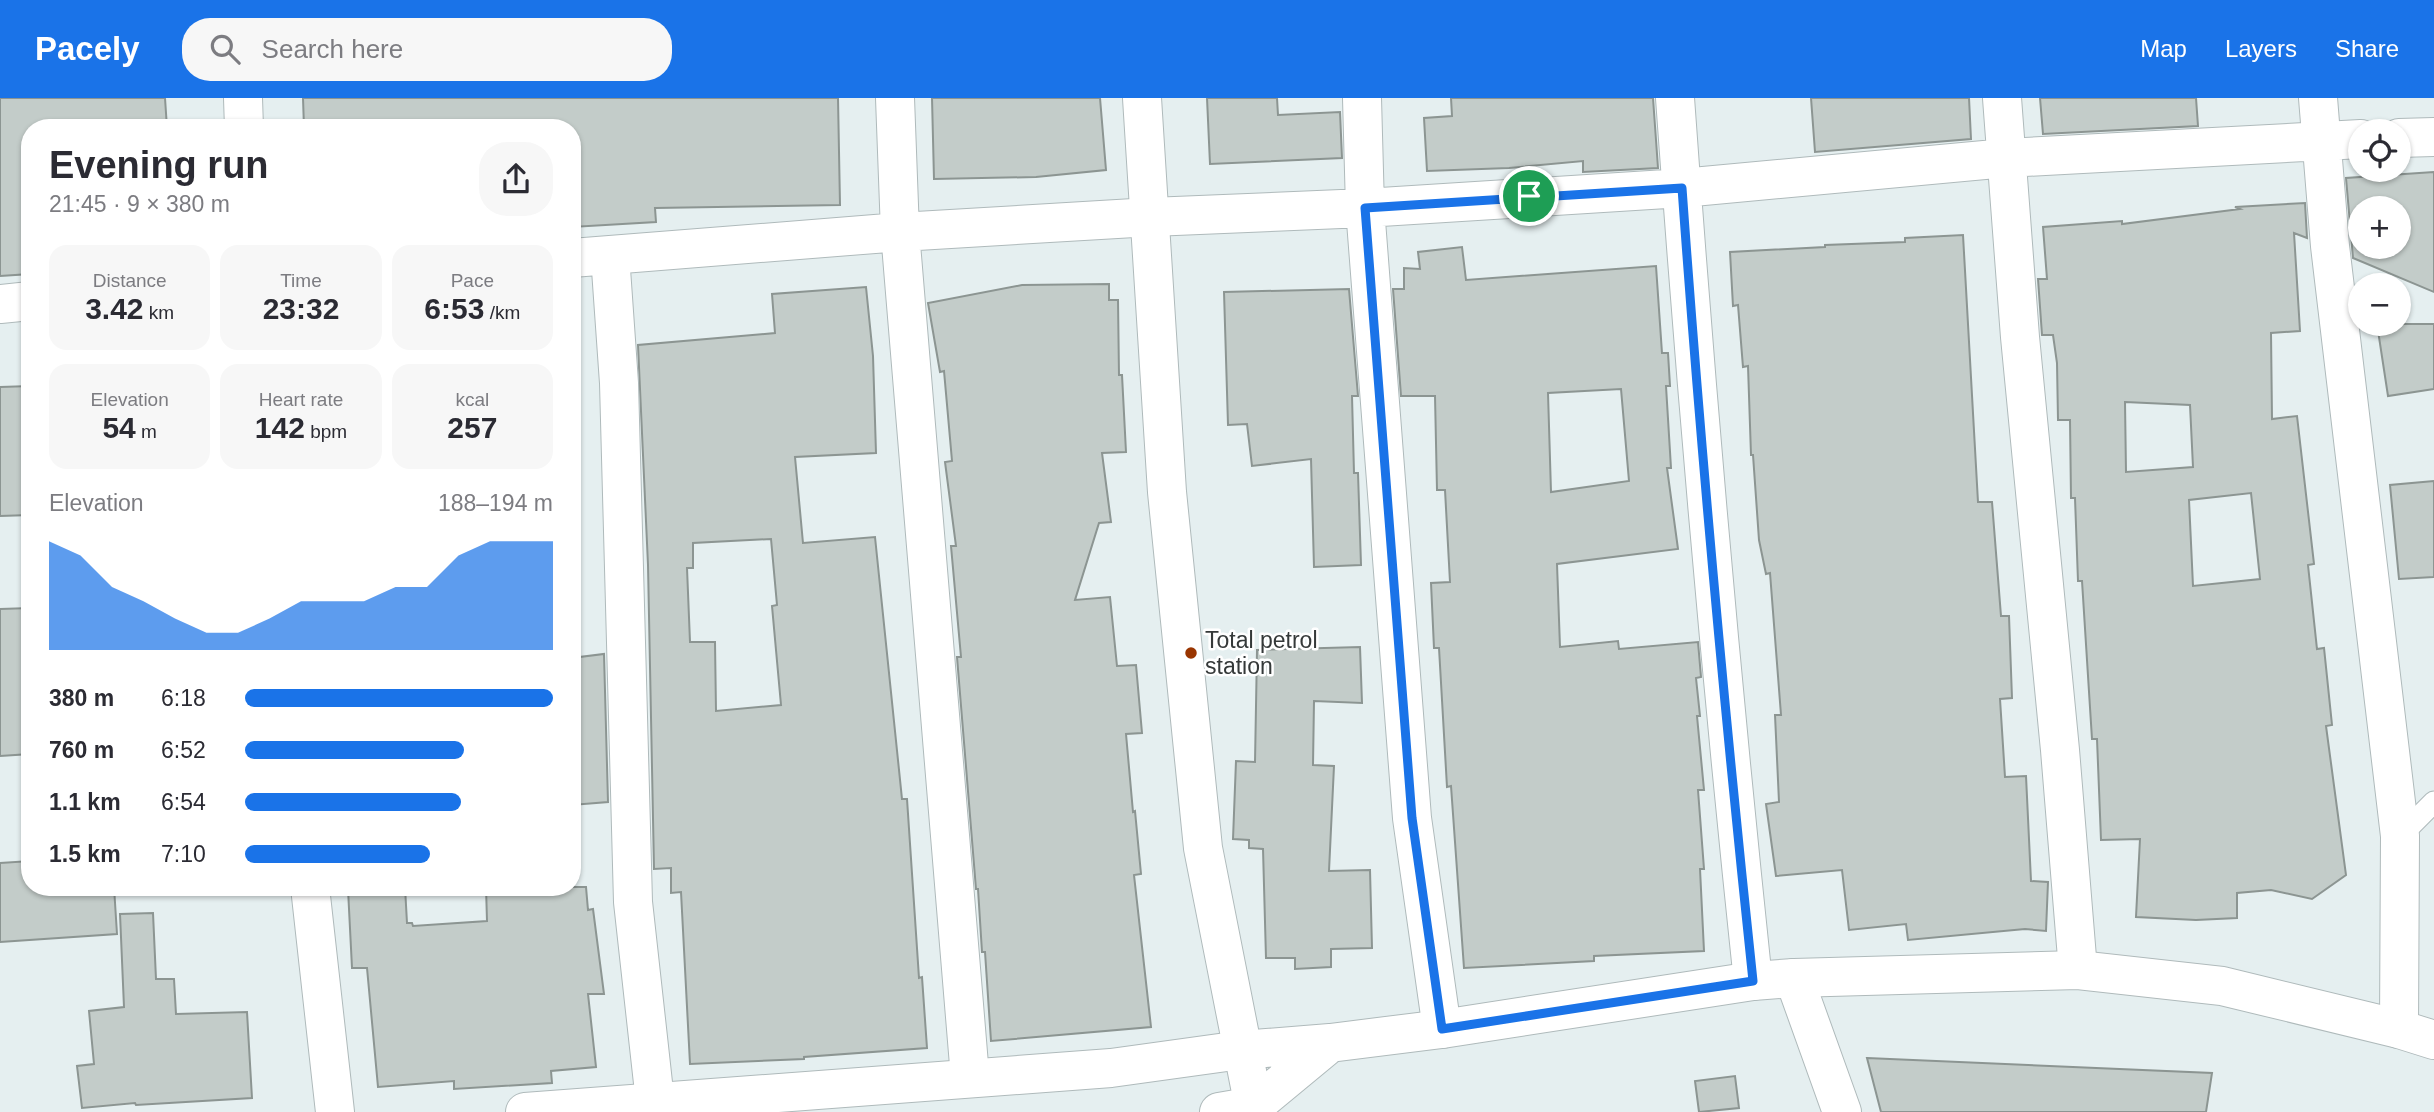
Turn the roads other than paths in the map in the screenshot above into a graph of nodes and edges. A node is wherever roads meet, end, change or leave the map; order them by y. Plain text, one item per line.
1 (243, 98) edge
2 (895, 98) edge
3 (1142, 98) edge
4 (1362, 98) edge
5 (1675, 98) edge
6 (2002, 98) edge
7 (2318, 98) edge
8 (244, 119) edge
9 (2434, 137) edge
10 (2411, 138) edge
11 (2348, 139) edge
12 (2322, 140) junction
13 (2006, 158) junction
14 (1682, 188) junction
15 (1365, 208) junction
16 (1151, 217) junction
17 (900, 232) junction
18 (610, 255) junction
19 (581, 257) edge
20 (21, 302) edge
21 (0, 304) edge
22 (2434, 802) edge
23 (2400, 836) junction
24 (311, 896) edge
25 (2078, 970) junction
26 (1794, 978) junction
27 (1753, 981) junction
28 (1442, 1029) junction
29 (2417, 1034) edge
30 (1330, 1043) junction
31 (1241, 1050) junction
32 (970, 1077) junction
33 (655, 1101) junction
34 (1243, 1110) edge
35 (335, 1112) edge
36 (525, 1112) edge
37 (1842, 1112) edge

1 - 8 main road
2 - 17 main road
3 - 16 main road
4 - 15 main road
5 - 14 main road
6 - 13 main road
7 - 12 main road
9 - 10 main road
11 - 12 main road
12 - 13 main road
12 - 23 main road
13 - 14 main road
13 - 25 main road
14 - 15 main road
14 - 27 main road
15 - 16 main road
15 - 28 main road
16 - 17 main road
16 - 31 main road
17 - 18 main road
17 - 32 main road
18 - 19 main road
18 - 33 main road
20 - 21 main road
22 - 23 lane
23 - 29 main road
24 - 35 main road
25 - 26 main road
25 - 29 main road
26 - 27 main road
26 - 37 main road
27 - 28 main road
28 - 30 main road
30 - 31 main road
30 - 34 main road
31 - 32 main road
31 - 34 main road
32 - 33 main road
33 - 36 main road

